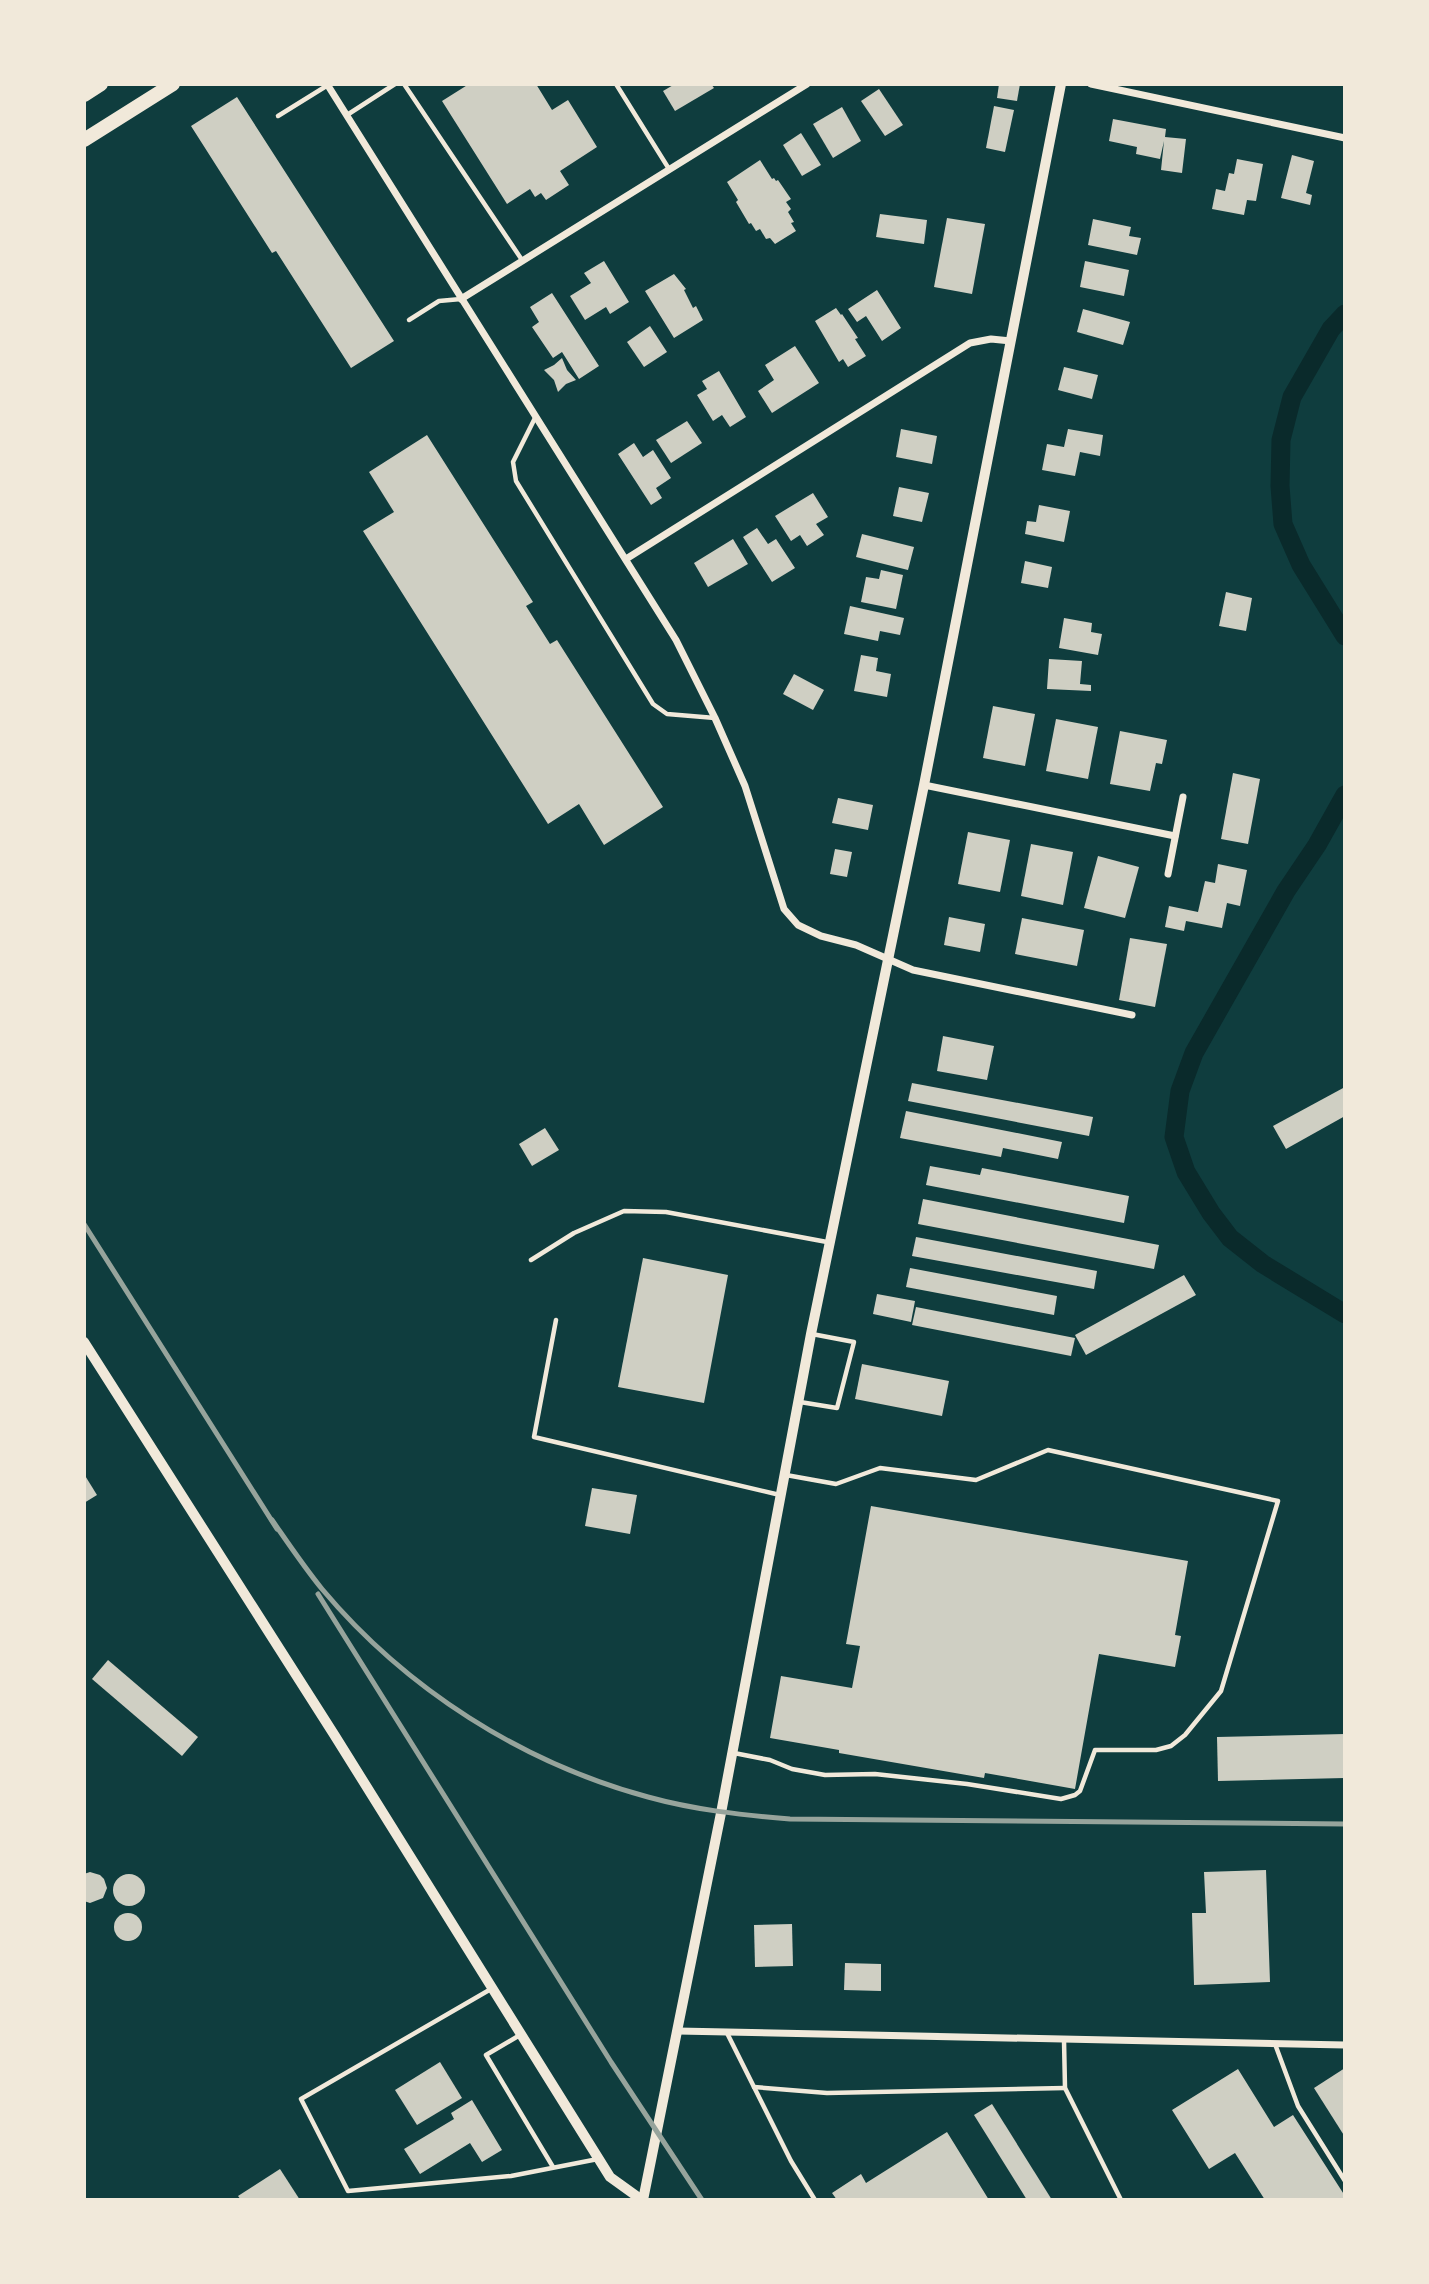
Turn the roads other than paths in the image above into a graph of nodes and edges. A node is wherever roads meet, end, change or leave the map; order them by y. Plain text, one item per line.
1 (101, 84) edge
2 (173, 84) edge
3 (395, 84) edge
4 (404, 84) edge
5 (615, 84) edge
6 (807, 84) edge
7 (1061, 84) edge
8 (1091, 84) edge
9 (327, 85) edge
10 (84, 95) edge
11 (347, 115) junction
12 (278, 116) dead end
13 (1345, 138) edge
14 (84, 140) edge
15 (670, 169) junction
16 (523, 261) junction
17 (461, 299) junction
18 (409, 320) dead end
19 (1011, 341) junction
20 (536, 417) junction
21 (626, 559) junction
22 (715, 718) junction
23 (924, 785) junction
24 (1183, 797) dead end
25 (1175, 836) junction
26 (1168, 874) dead end
27 (887, 958) junction
28 (1132, 1015) dead end
29 (832, 1243) junction
30 (531, 1260) dead end
31 (556, 1320) dead end
32 (811, 1334) junction
33 (84, 1342) edge
34 (799, 1402) junction
35 (785, 1475) junction
36 (781, 1495) junction
37 (732, 1753) junction
38 (491, 1988) junction
39 (678, 2031) junction
40 (726, 2032) junction
41 (521, 2035) junction
42 (1064, 2040) junction
43 (1275, 2044) junction
44 (1345, 2045) edge
45 (754, 2087) junction
46 (1065, 2088) junction
47 (598, 2159) junction
48 (553, 2167) junction
49 (1345, 2180) edge
50 (643, 2200) edge
51 (815, 2200) edge
52 (1121, 2200) edge

1 - 10 main road
2 - 14 main road
3 - 11 lane
4 - 16 lane
5 - 15 lane
6 - 15 street
7 - 19 street
8 - 13 street
9 - 11 street
9 - 12 lane
11 - 17 street
15 - 16 street
16 - 17 street
17 - 18 lane
17 - 20 street
19 - 21 street
19 - 23 street
20 - 21 street
20 - 22 lane
21 - 22 street
22 - 27 street
23 - 25 street
23 - 27 street
24 - 25 street
25 - 26 street
27 - 28 street
27 - 29 street
29 - 30 lane
29 - 32 street
31 - 36 lane
32 - 34 street
32 - 34 lane
33 - 38 street
34 - 35 street
35 - 36 street
35 - 37 lane
36 - 37 street
37 - 39 street
38 - 41 street
38 - 48 lane
39 - 40 street
39 - 50 street
40 - 42 street
40 - 45 lane
41 - 47 street
41 - 48 lane
42 - 43 street
42 - 46 lane
43 - 44 street
43 - 49 lane
45 - 46 lane
45 - 51 lane
46 - 52 lane
47 - 48 lane
47 - 50 street

